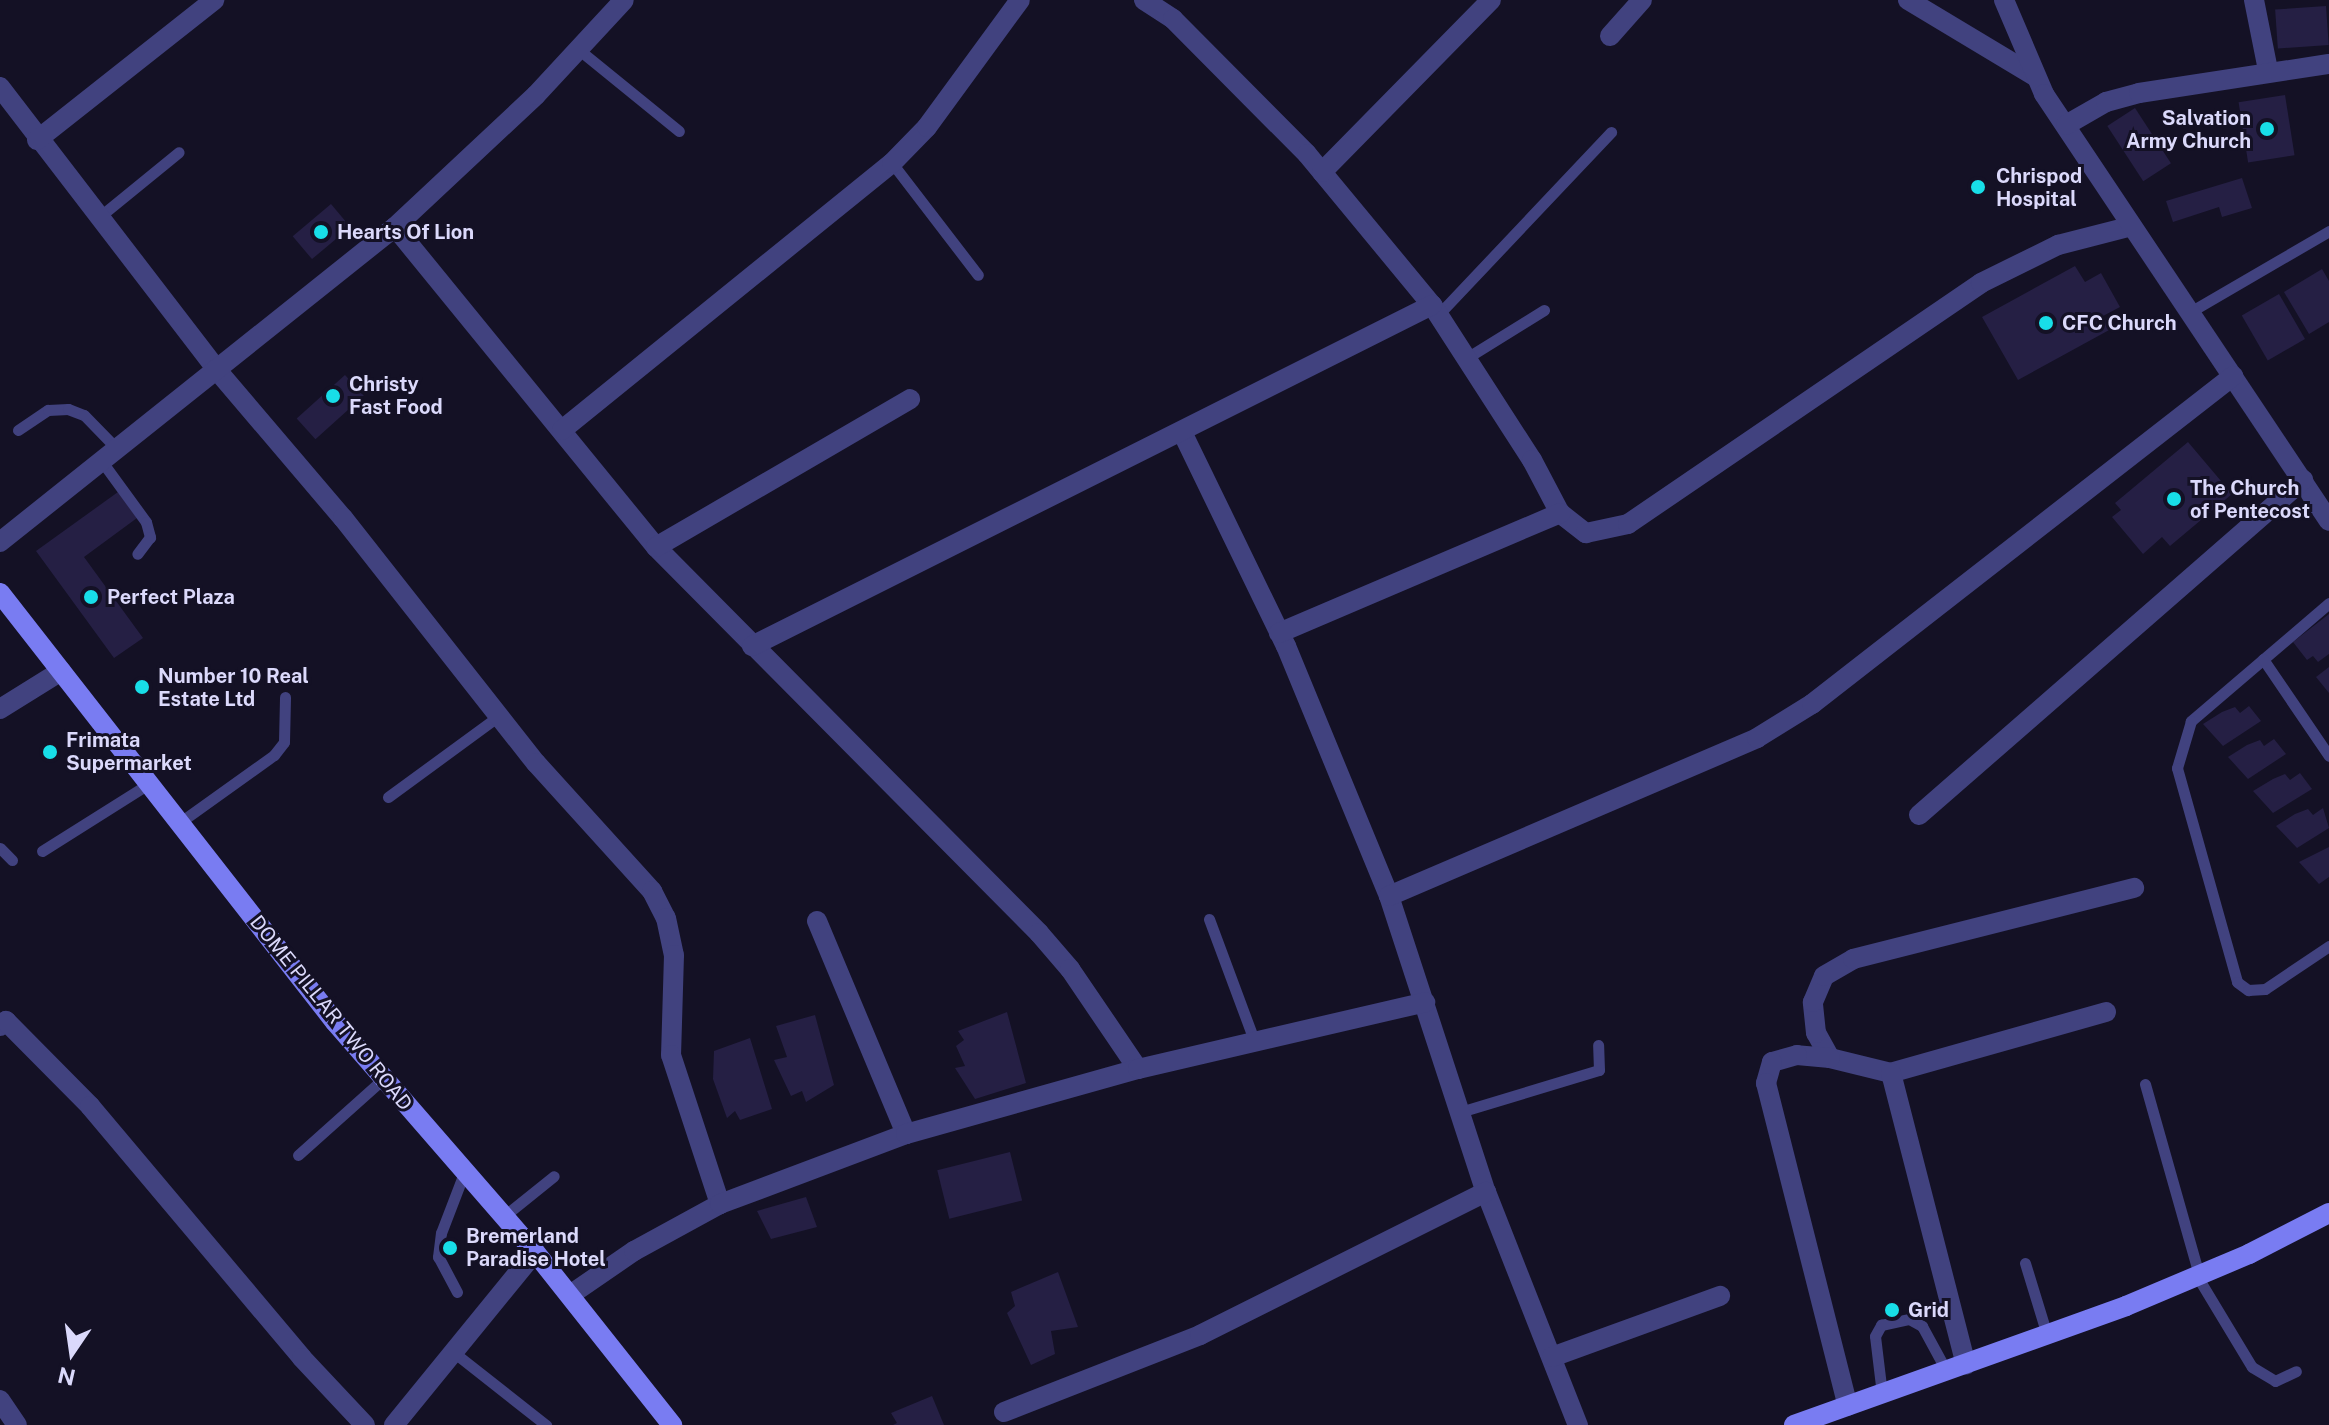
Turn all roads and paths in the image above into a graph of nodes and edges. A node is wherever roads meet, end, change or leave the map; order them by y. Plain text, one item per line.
1 (214, 0) edge
2 (624, 0) edge
3 (1020, 0) edge
4 (1144, 0) edge
5 (1491, 0) edge
6 (1642, 0) edge
7 (1908, 0) edge
8 (2004, 0) edge
9 (2254, 0) edge
10 (1610, 36) dead end
11 (578, 49) junction
12 (2329, 64) edge
13 (2268, 70) junction
14 (2036, 77) junction
15 (0, 87) edge
16 (2066, 125) junction
17 (679, 131) dead end
18 (1611, 132) dead end
19 (37, 140) junction
20 (179, 152) dead end
21 (892, 163) junction
22 (1322, 172) junction
23 (98, 218) junction
24 (2132, 226) junction
25 (395, 227) junction
26 (2329, 231) edge
27 (978, 275) dead end
28 (1435, 310) junction
29 (1544, 310) dead end
30 (2190, 312) junction
31 (1465, 359) junction
32 (216, 369) junction
33 (2233, 376) junction
34 (910, 399) dead end
35 (18, 430) dead end
36 (562, 430) junction
37 (1183, 434) junction
38 (110, 456) junction
39 (2303, 480) junction
40 (1560, 513) junction
41 (2329, 521) edge
42 (0, 542) edge
43 (656, 547) junction
44 (137, 554) dead end
45 (0, 593) edge
46 (2329, 603) edge
47 (1279, 633) junction
48 (752, 646) junction
49 (2263, 659) junction
50 (61, 671) junction
51 (285, 697) dead end
52 (0, 709) edge
53 (500, 715) junction
54 (2329, 756) edge
55 (147, 785) junction
56 (388, 797) dead end
57 (1919, 815) dead end
58 (179, 823) junction
59 (0, 848) edge
60 (42, 851) dead end
61 (12, 860) dead end
62 (2134, 888) dead end
63 (1389, 896) junction
64 (1209, 919) dead end
65 (817, 921) dead end
66 (2329, 946) edge
67 (1425, 1002) junction
68 (2106, 1012) dead end
69 (2, 1020) edge
70 (1255, 1043) junction
71 (1598, 1045) dead end
72 (1830, 1058) junction
73 (1138, 1069) junction
74 (1891, 1073) junction
75 (383, 1079) junction
76 (2145, 1084) dead end
77 (1460, 1112) junction
78 (906, 1134) junction
79 (298, 1155) dead end
80 (464, 1173) junction
81 (554, 1176) dead end
82 (1486, 1192) junction
83 (720, 1204) junction
84 (2329, 1213) edge
85 (503, 1217) junction
86 (535, 1252) junction
87 (2025, 1263) dead end
88 (2198, 1275) junction
89 (457, 1292) dead end
90 (570, 1295) junction
91 (1720, 1296) dead end
92 (2047, 1335) junction
93 (452, 1351) junction
94 (1552, 1357) junction
95 (1956, 1368) junction
96 (2296, 1371) dead end
97 (1882, 1394) junction
98 (0, 1400) edge
99 (1848, 1406) junction
100 (1004, 1412) dead end
101 (17, 1425) edge
102 (365, 1425) edge
103 (394, 1425) edge
104 (546, 1425) edge
105 (672, 1425) edge
106 (1578, 1425) edge
107 (1794, 1425) edge

1 - 19 street
2 - 11 street
3 - 21 street
4 - 22 street
5 - 22 street
6 - 10 street
7 - 14 street
8 - 14 street
9 - 13 street
11 - 17 lane
11 - 25 street
12 - 13 street
13 - 16 street
14 - 16 street
15 - 19 street
16 - 24 street
18 - 28 lane
19 - 23 street
20 - 23 lane
21 - 27 lane
21 - 36 street
22 - 28 street
23 - 32 street
24 - 30 street
24 - 40 street
25 - 32 street
25 - 36 street
26 - 30 lane
28 - 31 street
28 - 37 street
29 - 31 lane
30 - 33 street
31 - 40 street
32 - 38 street
32 - 53 street
33 - 39 street
33 - 63 street
34 - 43 street
35 - 38 lane
36 - 43 street
37 - 47 street
37 - 48 street
38 - 42 street
38 - 44 lane
39 - 41 street
39 - 57 street
40 - 47 street
43 - 48 street
45 - 50 street, DOME PILLAR TWO ROAD
46 - 49 lane
47 - 63 street
48 - 73 street
49 - 54 lane
49 - 66 lane
50 - 52 street
50 - 55 street, DOME PILLAR TWO ROAD
51 - 58 lane
53 - 56 lane
53 - 83 street
55 - 58 street, DOME PILLAR TWO ROAD
55 - 60 lane
58 - 75 street, DOME PILLAR TWO ROAD
59 - 61 lane
62 - 72 street
63 - 67 street
64 - 70 lane
65 - 78 street
67 - 70 street
67 - 77 street
68 - 74 street
69 - 102 street
70 - 73 street
71 - 77 lane
72 - 74 street
72 - 99 street
73 - 78 street
74 - 95 street
75 - 79 lane
75 - 80 street, DOME PILLAR TWO ROAD
76 - 88 lane
77 - 82 street
78 - 83 street
80 - 85 street, DOME PILLAR TWO ROAD
80 - 89 lane
81 - 85 lane
82 - 94 street
82 - 100 street
83 - 90 street
84 - 88 street
85 - 86 street, DOME PILLAR TWO ROAD
86 - 90 street, DOME PILLAR TWO ROAD
86 - 93 street
87 - 92 lane
88 - 92 street
88 - 96 lane
90 - 105 street, DOME PILLAR TWO ROAD
91 - 94 street
92 - 95 street
93 - 103 street
93 - 104 lane
94 - 106 street
95 - 97 street
95 - 97 lane
97 - 99 street
98 - 101 street
99 - 107 street

